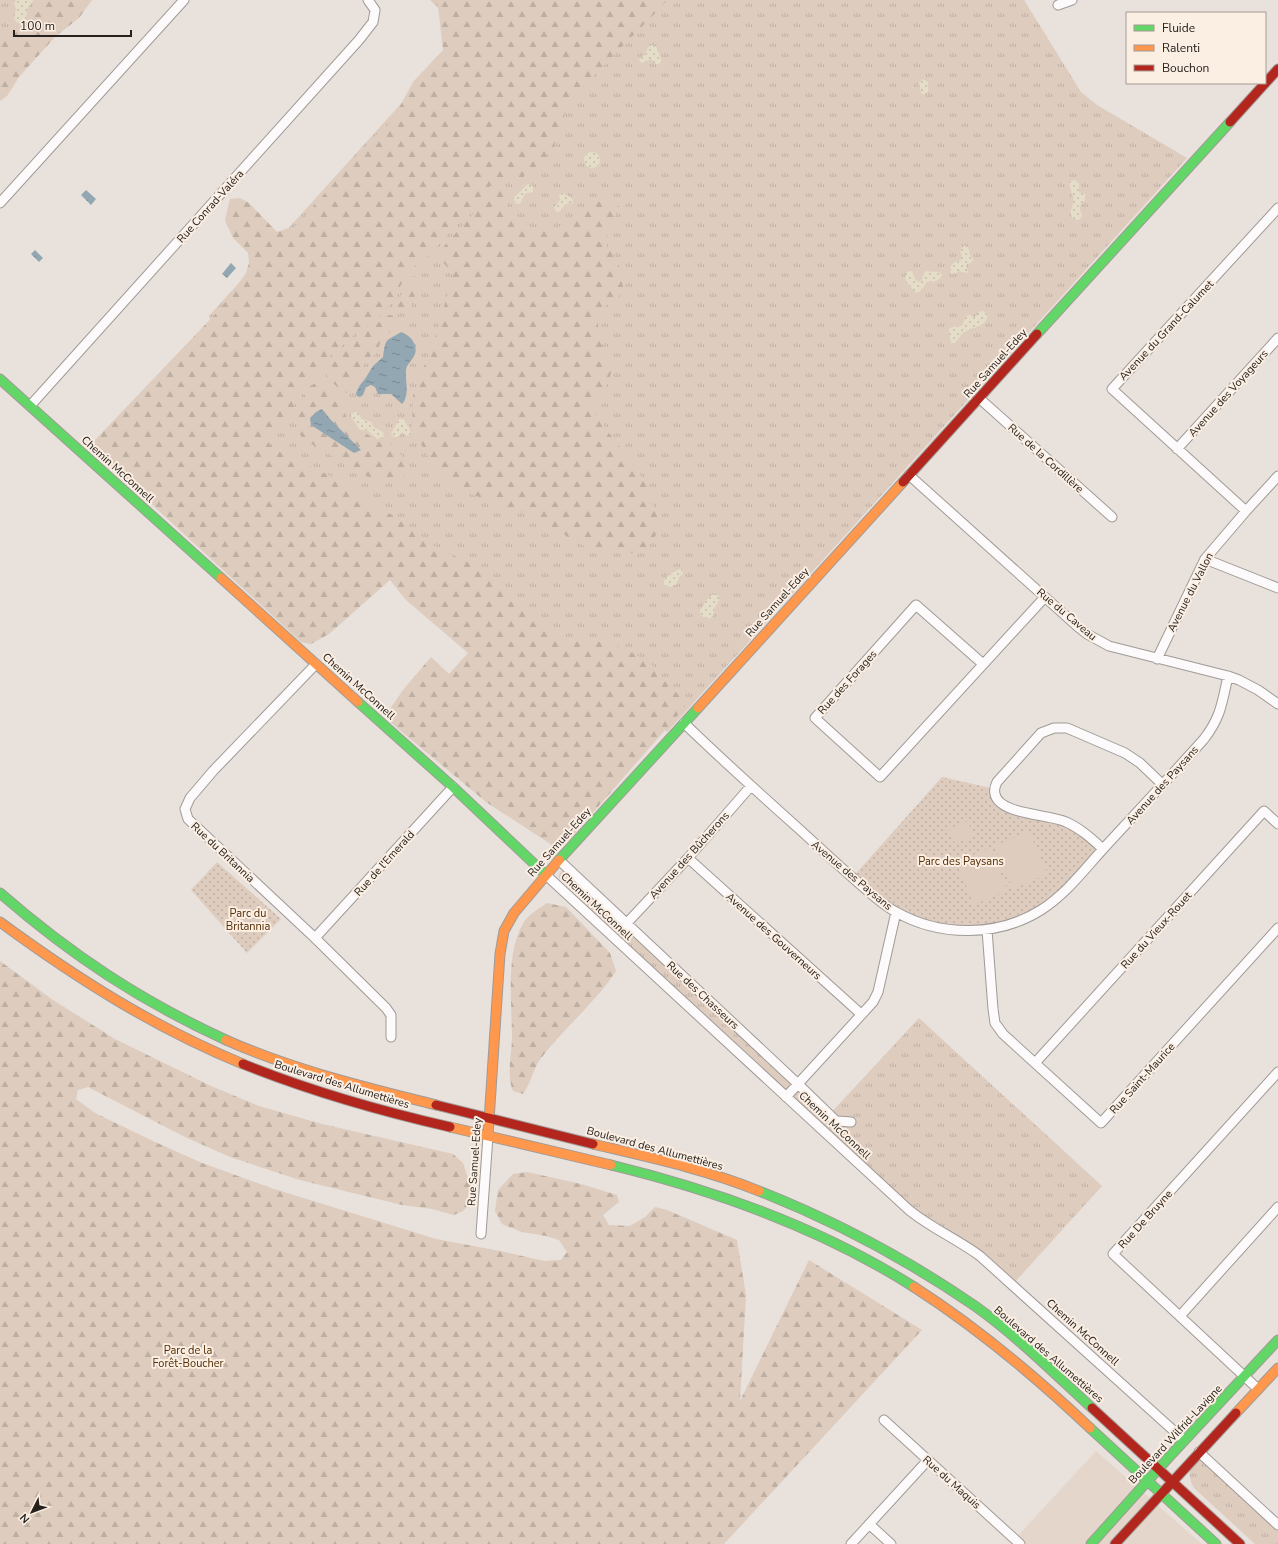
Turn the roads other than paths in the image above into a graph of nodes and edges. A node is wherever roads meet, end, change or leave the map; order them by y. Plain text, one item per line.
1 (184, 0) edge
2 (368, 0) edge
3 (1072, 0) edge
4 (1057, 2) edge
5 (1278, 69) edge
6 (1266, 82) edge
7 (1264, 84) edge
8 (0, 204) edge
9 (1278, 208) edge
10 (1278, 338) edge
11 (0, 379) edge
12 (979, 398) junction
13 (30, 406) junction
14 (1178, 449) junction
15 (909, 475) junction
16 (1278, 476) edge
17 (1246, 511) junction
18 (1112, 517) dead end
19 (1205, 559) junction
20 (1278, 588) edge
21 (1045, 597) junction
22 (1156, 658) junction
23 (316, 664) junction
24 (983, 664) junction
25 (1228, 676) junction
26 (1278, 704) edge
27 (684, 723) junction
28 (1163, 784) junction
29 (751, 786) junction
30 (452, 788) junction
31 (1278, 824) edge
32 (1103, 849) junction
33 (688, 858) junction
34 (559, 860) junction
35 (546, 875) junction
36 (0, 893) edge
37 (896, 912) junction
38 (0, 922) edge
39 (626, 924) junction
40 (1278, 928) edge
41 (987, 930) junction
42 (315, 938) junction
43 (861, 1014) junction
44 (391, 1037) dead end
45 (1035, 1063) junction
46 (1278, 1072) edge
47 (798, 1084) junction
48 (786, 1097) junction
49 (489, 1118) junction
50 (851, 1122) dead end
51 (488, 1136) junction
52 (1278, 1207) edge
53 (481, 1234) dead end
54 (1180, 1316) junction
55 (1278, 1340) edge
56 (1278, 1368) edge
57 (1244, 1376) junction
58 (1258, 1389) junction
59 (884, 1420) dead end
60 (1184, 1440) junction
61 (1199, 1452) junction
62 (928, 1460) junction
63 (1158, 1469) junction
64 (1147, 1481) junction
65 (1172, 1482) junction
66 (1161, 1494) junction
67 (869, 1524) junction
68 (1278, 1524) edge
69 (851, 1544) edge
70 (891, 1544) edge
71 (1020, 1544) edge
72 (1091, 1544) edge
73 (1116, 1544) edge
74 (1216, 1544) edge
75 (1240, 1544) edge

1 - 8 street
2 - 13 street, Rue Conrad-Valéra
3 - 4 street
5 - 6 main road, Rue Samuel-Edey
7 - 12 main road, Rue Samuel-Edey
9 - 14 street, Avenue du Grand-Calumet
10 - 14 street, Avenue des Voyageurs
11 - 13 main road, Chemin McConnell
12 - 15 main road, Rue Samuel-Edey
12 - 18 street, Rue de la Cordillère
13 - 23 main road, Chemin McConnell
14 - 17 street, Avenue du Grand-Calumet
15 - 21 street, Rue du Caveau
15 - 27 main road, Rue Samuel-Edey
16 - 17 street, Avenue du Vallon
17 - 19 street, Avenue du Vallon
19 - 20 street
19 - 22 street, Avenue du Vallon
21 - 22 street, Rue du Caveau
21 - 24 street, Rue des Forages
22 - 25 street, Rue du Caveau
23 - 30 main road, Chemin McConnell
23 - 42 street, Rue du Britannia
24 - 24 street, Rue des Forages
25 - 26 street, Rue du Caveau
25 - 28 street, Avenue des Paysans
27 - 29 street, Avenue des Paysans
27 - 34 main road, Rue Samuel-Edey
28 - 32 street, Avenue des Paysans
28 - 32 street
29 - 33 street, Avenue des Bûcherons
29 - 37 street, Avenue des Paysans
30 - 35 main road, Chemin McConnell
30 - 42 street, Rue de l'Emerald
31 - 45 street, Rue du Vieux-Rouet
32 - 41 street, Avenue des Paysans
33 - 39 street, Avenue des Bûcherons
33 - 43 street, Avenue des Gouverneurs
34 - 35 main road, Rue Samuel-Edey
34 - 39 street, Rue des Chasseurs
35 - 48 street, Chemin McConnell
35 - 49 main road, Rue Samuel-Edey
36 - 49 main road, Boulevard des Allumettières
37 - 41 street, Avenue des Paysans
37 - 43 street
38 - 51 main road, Boulevard des Allumettières
39 - 47 street, Rue des Chasseurs
40 - 45 street, Rue Saint-Maurice
41 - 45 street, Rue Saint-Maurice
42 - 44 street, Rue du Britannia
43 - 47 street
46 - 54 street, Rue De Bruyne
47 - 48 street
47 - 50 street, Rue des Chasseurs
48 - 60 street, Chemin McConnell
49 - 51 main road, Rue Samuel-Edey
49 - 63 main road, Boulevard des Allumettières
51 - 53 street, Rue Samuel-Edey
51 - 64 main road, Boulevard des Allumettières
52 - 54 street
54 - 57 street, Rue De Bruyne
55 - 57 main road, Boulevard Wilfrid-Lavigne
56 - 58 main road
57 - 58 street, Rue De Bruyne
57 - 60 main road, Boulevard Wilfrid-Lavigne
58 - 61 main road
59 - 62 street, Rue du Maquis
60 - 63 main road, Boulevard Wilfrid-Lavigne
61 - 65 main road
61 - 68 street
62 - 67 street
62 - 71 street, Rue du Maquis
63 - 64 main road, Boulevard Wilfrid-Lavigne
63 - 65 main road, Boulevard des Allumettières
64 - 66 main road, Boulevard des Allumettières
64 - 72 main road, Boulevard Wilfrid-Lavigne
65 - 66 main road
65 - 75 main road, Boulevard des Allumettières
66 - 73 main road
66 - 74 main road, Boulevard des Allumettières
67 - 69 street
67 - 70 street

